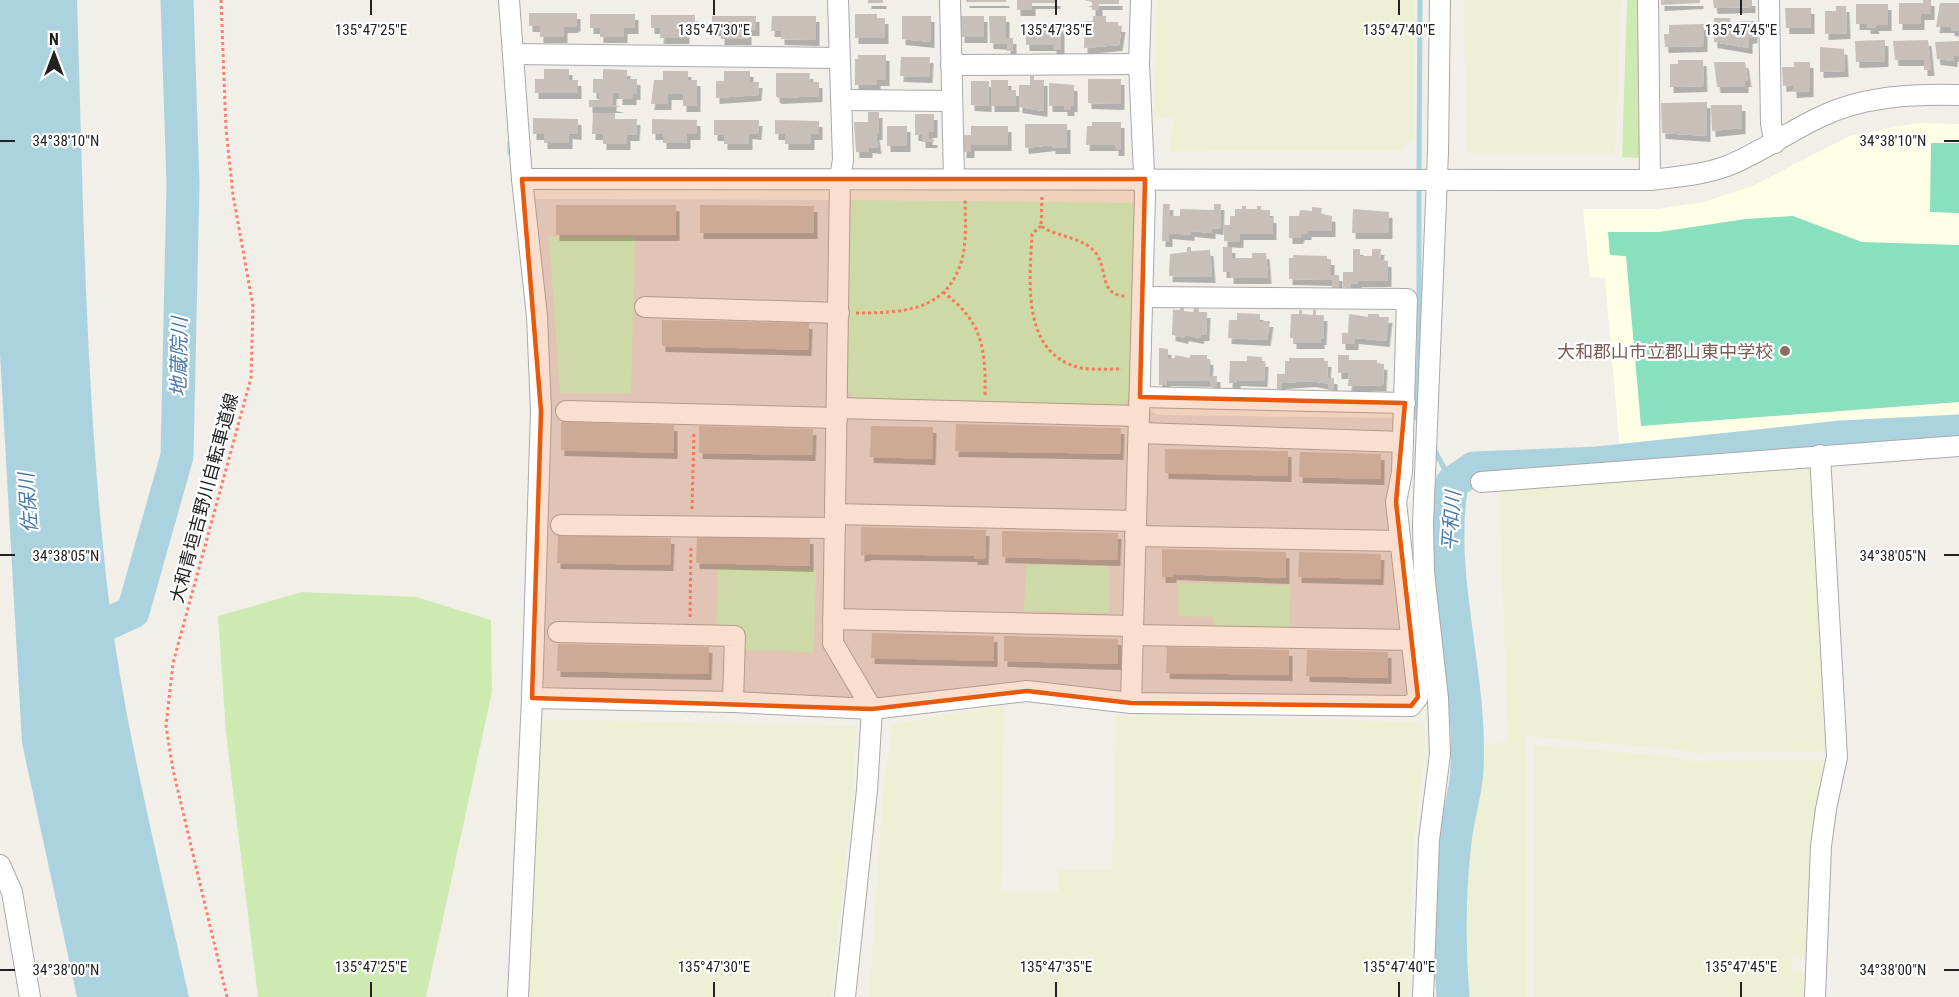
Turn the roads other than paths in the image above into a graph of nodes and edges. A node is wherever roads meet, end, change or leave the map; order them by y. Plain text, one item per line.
1 (509, 0) edge
2 (838, 0) edge
3 (950, 0) edge
4 (1141, 0) edge
5 (1440, 0) edge
6 (1648, 0) edge
7 (1769, 0) edge
8 (513, 54) junction
9 (839, 58) junction
10 (1139, 64) junction
11 (951, 65) junction
12 (1959, 95) edge
13 (842, 100) junction
14 (952, 101) junction
15 (1775, 143) junction
16 (522, 178) junction
17 (840, 178) junction
18 (954, 178) junction
19 (1145, 179) junction
20 (1650, 180) junction
21 (1436, 181) junction
22 (1143, 297) junction
23 (645, 308) dead end
24 (849, 313) junction
25 (1405, 403) junction
26 (566, 411) dead end
27 (837, 413) junction
28 (1140, 416) junction
29 (1403, 442) junction
30 (1959, 446) edge
31 (1820, 455) junction
32 (1481, 482) dead end
33 (835, 521) junction
34 (561, 525) dead end
35 (1135, 529) junction
36 (1400, 541) junction
37 (833, 619) junction
38 (1133, 630) junction
39 (558, 632) dead end
40 (1412, 640) junction
41 (532, 698) junction
42 (733, 702) junction
43 (1131, 704) junction
44 (872, 709) junction
45 (0, 865) edge
46 (30, 997) edge
47 (518, 997) edge
48 (845, 997) edge
49 (1423, 997) edge
50 (1815, 997) edge

1 - 8 street
2 - 9 street
3 - 11 street
4 - 10 street
5 - 21 street
6 - 20 street
7 - 15 street
8 - 9 street
8 - 16 street
9 - 13 street
10 - 11 street
10 - 19 street
11 - 14 street
12 - 15 street
13 - 14 street
13 - 17 street
14 - 18 street
15 - 20 street
16 - 17 street
16 - 41 street
17 - 18 street
17 - 24 street
18 - 19 street
19 - 21 street
19 - 22 street
20 - 21 street
21 - 49 street
22 - 25 street
22 - 28 street
23 - 24 street
24 - 27 street
25 - 28 street
25 - 29 street
26 - 27 street
27 - 28 street
27 - 33 street
28 - 29 street
28 - 35 street
29 - 36 street
30 - 31 street
31 - 32 street
31 - 50 street
33 - 34 street
33 - 35 street
33 - 37 street
35 - 36 street
35 - 38 street
36 - 40 street
37 - 38 street
37 - 44 street
38 - 40 street
38 - 43 street
39 - 42 street
40 - 43 street
41 - 42 street
41 - 47 street
42 - 44 street
43 - 44 street
44 - 48 street
45 - 46 street

